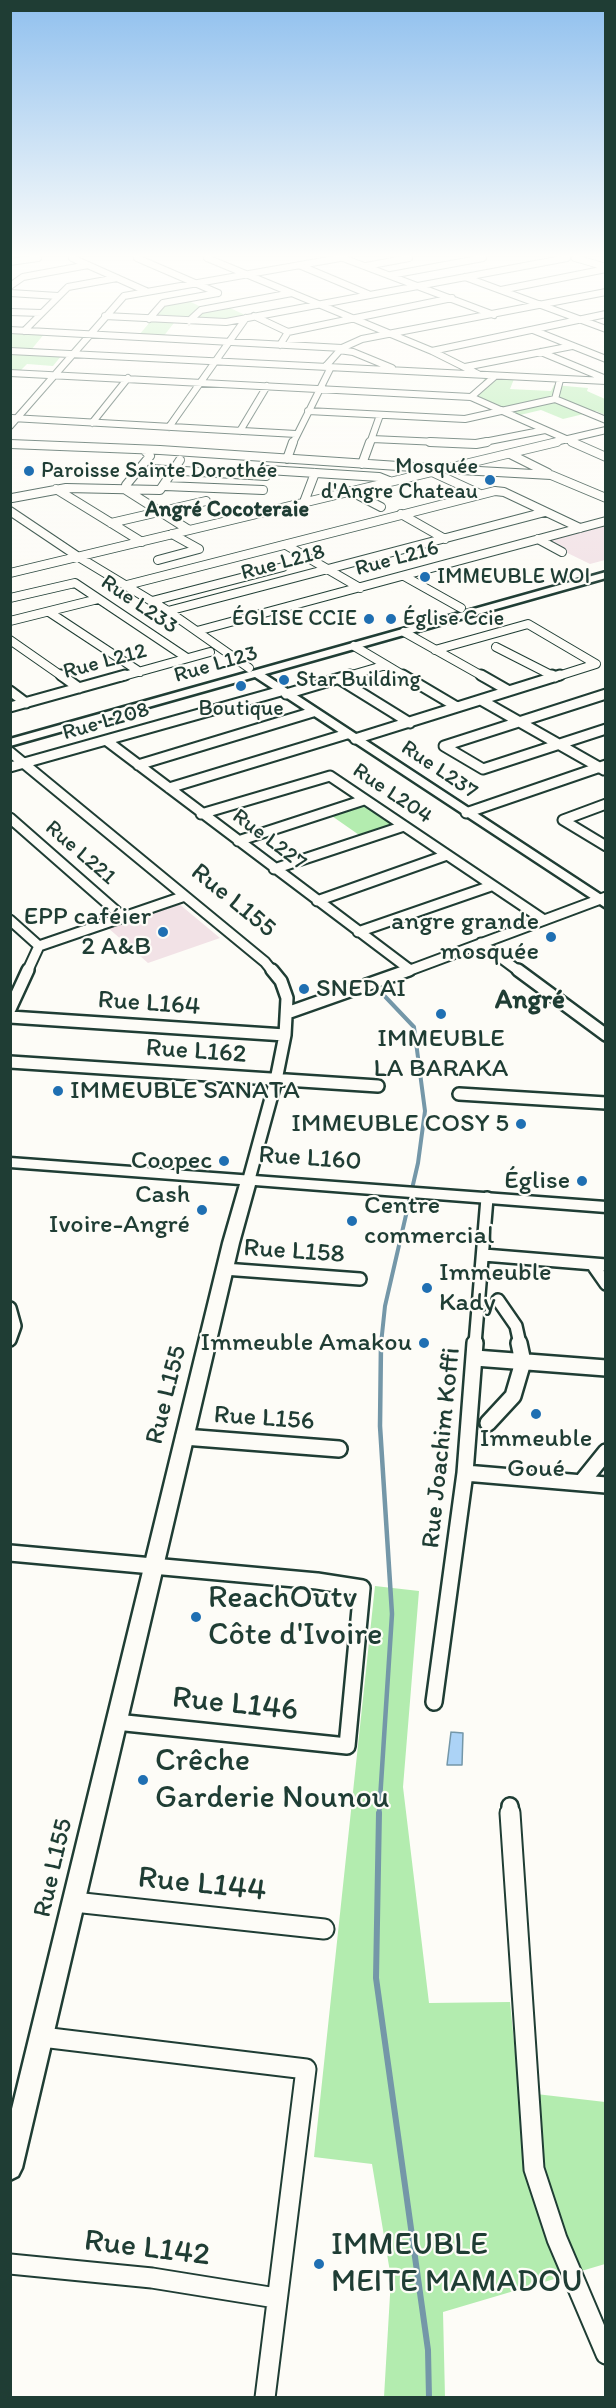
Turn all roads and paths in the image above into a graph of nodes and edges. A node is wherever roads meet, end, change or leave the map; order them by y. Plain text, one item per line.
1 (57, 370) edge
2 (209, 370) edge
3 (327, 370) edge
4 (377, 370) edge
5 (396, 370) edge
6 (471, 370) edge
7 (584, 370) edge
8 (400, 372) junction
9 (10, 373) edge
10 (54, 374) junction
11 (482, 376) junction
12 (495, 377) junction
13 (128, 378) junction
14 (560, 380) junction
15 (606, 380) edge
16 (200, 383) junction
17 (267, 386) junction
18 (320, 389) junction
19 (471, 397) junction
20 (555, 399) junction
21 (502, 410) junction
22 (308, 411) junction
23 (380, 415) junction
24 (14, 418) edge
25 (606, 420) edge
26 (92, 423) junction
27 (10, 426) edge
28 (169, 427) junction
29 (545, 430) junction
30 (606, 430) edge
31 (240, 431) junction
32 (296, 434) junction
33 (372, 439) junction
34 (568, 440) junction
35 (10, 444) edge
36 (145, 451) junction
37 (510, 454) junction
38 (606, 457) edge
39 (274, 458) junction
40 (287, 459) junction
41 (180, 460) dead end
42 (220, 462) dead end
43 (362, 464) junction
44 (151, 469) dead end
45 (445, 469) junction
46 (174, 470) junction
47 (430, 471) junction
48 (214, 473) junction
49 (267, 473) junction
50 (315, 473) junction
51 (339, 474) junction
52 (551, 475) junction
53 (390, 481) junction
54 (165, 486) junction
55 (206, 488) junction
56 (56, 489) junction
57 (126, 489) junction
58 (263, 490) junction
59 (350, 491) junction
60 (606, 492) edge
61 (480, 494) junction
62 (596, 494) junction
63 (332, 495) junction
64 (12, 498) edge
65 (606, 498) edge
66 (206, 501) dead end
67 (304, 502) junction
68 (381, 507) dead end
69 (10, 511) edge
70 (157, 512) junction
71 (545, 512) junction
72 (260, 513) junction
73 (401, 514) junction
74 (606, 520) edge
75 (111, 524) junction
76 (580, 528) junction
77 (189, 530) junction
78 (172, 534) junction
79 (446, 538) junction
80 (537, 539) junction
81 (142, 542) junction
82 (286, 545) junction
83 (562, 552) dead end
84 (80, 556) junction
85 (158, 560) dead end
86 (283, 567) dead end
87 (606, 567) edge
88 (328, 570) junction
89 (10, 573) edge
90 (606, 575) edge
91 (404, 576) junction
92 (127, 585) junction
93 (360, 588) junction
94 (10, 598) edge
95 (99, 599) junction
96 (152, 601) junction
97 (461, 608) junction
98 (168, 611) junction
99 (49, 612) junction
100 (10, 621) edge
101 (197, 630) junction
102 (404, 632) junction
103 (10, 640) edge
104 (354, 646) junction
105 (496, 647) dead end
106 (435, 650) junction
107 (210, 652) dead end
108 (187, 658) junction
109 (386, 665) junction
110 (253, 671) junction
111 (140, 672) junction
112 (555, 677) junction
113 (339, 679) junction
114 (79, 688) junction
115 (10, 691) edge
116 (509, 691) junction
117 (283, 693) junction
118 (606, 694) edge
119 (480, 700) junction
120 (26, 703) junction
121 (10, 707) edge
122 (457, 707) junction
123 (313, 712) junction
124 (521, 722) junction
125 (410, 723) junction
126 (606, 729) edge
127 (10, 735) edge
128 (351, 737) junction
129 (107, 741) junction
130 (10, 743) edge
131 (559, 744) junction
132 (10, 752) edge
133 (24, 764) junction
134 (138, 765) junction
135 (10, 767) edge
136 (604, 768) edge
137 (169, 788) junction
138 (364, 800) junction
139 (606, 804) edge
140 (465, 813) junction
141 (201, 814) junction
142 (10, 818) edge
143 (404, 826) junction
144 (238, 841) junction
145 (606, 846) edge
146 (447, 855) junction
147 (274, 869) junction
148 (491, 886) junction
149 (185, 896) junction
150 (603, 900) edge
151 (317, 901) junction
152 (124, 918) junction
153 (10, 920) edge
154 (544, 920) junction
155 (358, 932) junction
156 (481, 943) junction
157 (39, 946) junction
158 (409, 969) junction
159 (10, 1009) edge
160 (287, 1013) junction
161 (10, 1017) edge
162 (285, 1035) junction
163 (606, 1035) edge
164 (10, 1062) edge
165 (276, 1080) junction
166 (378, 1086) dead end
167 (459, 1094) dead end
168 (606, 1103) edge
169 (10, 1162) edge
170 (249, 1179) junction
171 (487, 1198) junction
172 (606, 1207) edge
173 (484, 1255) junction
174 (592, 1264) junction
175 (606, 1265) edge
176 (224, 1269) junction
177 (360, 1280) dead end
178 (606, 1284) edge
179 (498, 1300) dead end
180 (10, 1308) edge
181 (10, 1340) edge
182 (475, 1358) junction
183 (524, 1362) junction
184 (606, 1368) edge
185 (488, 1423) dead end
186 (184, 1437) junction
187 (339, 1449) dead end
188 (606, 1452) edge
189 (465, 1473) junction
190 (581, 1483) junction
191 (606, 1485) edge
192 (10, 1553) edge
193 (154, 1566) junction
194 (434, 1702) dead end
195 (116, 1722) junction
196 (510, 1806) dead end
197 (74, 1902) junction
198 (324, 1929) dead end
199 (42, 2037) junction
200 (10, 2168) edge
201 (10, 2264) edge
202 (276, 2298) junction
203 (606, 2354) edge
204 (265, 2397) edge

1 - 10 street
2 - 16 street
3 - 18 street
4 - 8 street
5 - 8 street
6 - 11 street
7 - 15 street
8 - 11 street
9 - 10 street
10 - 13 street
10 - 24 street
11 - 12 street
12 - 14 street
12 - 19 street
13 - 16 street
13 - 26 street
14 - 15 street
14 - 20 street
16 - 17 street
16 - 28 street
17 - 18 street
17 - 31 street
18 - 19 street
18 - 22 street
19 - 21 street
20 - 21 street
20 - 25 street
21 - 23 street
21 - 29 street
22 - 23 street
22 - 32 street
23 - 33 street
24 - 26 street
24 - 27 street
26 - 28 street
28 - 31 street
29 - 33 street
29 - 34 street
30 - 34 street
31 - 32 street
32 - 40 street
33 - 43 street
34 - 37 street
34 - 38 street
35 - 36 street
36 - 39 street
36 - 57 street
37 - 45 street
37 - 52 street
39 - 40 street
39 - 49 street
40 - 43 street
41 - 46 street
42 - 48 street
43 - 45 street
44 - 46 street
45 - 47 street
45 - 52 street
46 - 48 street
46 - 54 street
47 - 53 street
47 - 61 street
48 - 49 street
48 - 55 street
49 - 50 street
49 - 58 street
50 - 51 street
50 - 67 street
51 - 53 street
51 - 63 street
52 - 62 street
53 - 59 street
54 - 55 street
54 - 57 street
55 - 58 street
56 - 57 street
56 - 64 street
56 - 75 street
57 - 70 street
58 - 72 street
59 - 63 street
59 - 68 street
60 - 62 street
61 - 71 street
61 - 73 street
62 - 65 street
63 - 67 street
66 - 70 street
67 - 72 street
69 - 84 street, Rue L237
70 - 75 street
70 - 77 street
71 - 76 street
71 - 79 street, Rue L218
72 - 77 street
73 - 79 street
73 - 82 street
74 - 76 street, Rue L216
75 - 81 street
76 - 80 street, Rue L216
77 - 78 street
78 - 81 street
78 - 85 street
79 - 88 street, Rue L218
80 - 83 street
80 - 91 street, Rue L216
81 - 84 street
82 - 88 street
82 - 92 street
84 - 89 street
84 - 92 street, Rue L237
86 - 96 street
87 - 97 main road, Rue L123
88 - 93 street
88 - 98 street, Rue L218
90 - 102 main road, Rue L123
91 - 93 street, Rue L216
91 - 97 street
92 - 96 street, Rue L237
93 - 101 street, Rue L216
94 - 95 street, Rue L233
95 - 99 street
95 - 108 street, Rue L233
96 - 98 street, Rue L237
97 - 110 main road, Rue L123
98 - 101 street, Rue L237
99 - 100 street
99 - 111 street
101 - 110 street, Rue L237
102 - 104 main road, Rue L123
102 - 106 street
103 - 114 street
104 - 109 street
104 - 110 main road, Rue L123
105 - 112 street
106 - 112 street
106 - 116 street
107 - 108 street, Rue L212
108 - 111 street, Rue L212
109 - 113 street, Rue L208
109 - 122 street
110 - 117 street, Rue L237
110 - 127 main road, Rue L123
110 - 130 main road, Rue L123
111 - 114 street, Rue L212
112 - 116 street
113 - 117 street, Rue L208
113 - 125 street
114 - 120 street, Rue L212
115 - 120 street
116 - 119 street
117 - 123 street, Rue L237
117 - 129 street, Rue L208
118 - 124 street
119 - 122 street
119 - 124 street
120 - 121 street, Rue L212
122 - 125 street
123 - 128 street, Rue L237
123 - 134 street
124 - 131 street
124 - 131 street
125 - 128 street
126 - 131 street
128 - 137 street
128 - 140 street, Rue L237
129 - 133 street, Rue L208
129 - 134 street, Rue L227
131 - 136 street
132 - 133 street, Rue L155
133 - 135 street, Rue L208
133 - 149 street, Rue L155
134 - 137 street, Rue L227
136 - 140 street
137 - 141 street, Rue L227
138 - 141 street, Rue L204
138 - 143 street, Rue L204
138 - 144 street
139 - 145 street
140 - 150 street, Rue L237
141 - 144 street, Rue L227
142 - 152 street, Rue L221
143 - 146 street, Rue L204
143 - 147 street
144 - 147 street, Rue L227
146 - 148 street, Rue L204
146 - 151 street
147 - 151 street, Rue L227
148 - 154 street, Rue L204
148 - 155 street
149 - 152 street
149 - 160 street, Rue L155
150 - 154 street, Rue L237
151 - 155 street, Rue L227
152 - 157 street
153 - 157 street
154 - 156 street, Rue L237
155 - 158 street, Rue L227
156 - 158 street, Rue L237
156 - 163 street
157 - 159 street
158 - 160 street, Rue L237
160 - 162 street, Rue L155
161 - 162 street, Rue L164
162 - 165 street, Rue L155
164 - 165 street, Rue L162
165 - 166 street, Rue L162
165 - 170 street, Rue L155
167 - 168 street
169 - 170 street, Rue L160
170 - 171 street, Rue L160
170 - 176 street, Rue L155
171 - 172 street, Rue L160
171 - 173 street, Rue Joachim Koffi
173 - 174 street
173 - 182 street, Rue Joachim Koffi
174 - 175 street
174 - 178 street
176 - 177 street, Rue L158
176 - 186 street, Rue L155
179 - 183 street
180 - 181 street
182 - 183 street
182 - 189 street, Rue Joachim Koffi
183 - 184 street
183 - 185 street
186 - 187 street, Rue L156
186 - 193 street, Rue L155
188 - 190 street
189 - 190 street
189 - 194 street, Rue Joachim Koffi
190 - 191 street
192 - 193 street
193 - 195 street, Rue L155
193 - 195 street, Rue L146
195 - 197 street, Rue L155
196 - 203 street
197 - 198 street, Rue L144
197 - 199 street, Rue L155
199 - 200 street, Rue L155
199 - 202 street
201 - 202 street, Rue L142
202 - 204 street

